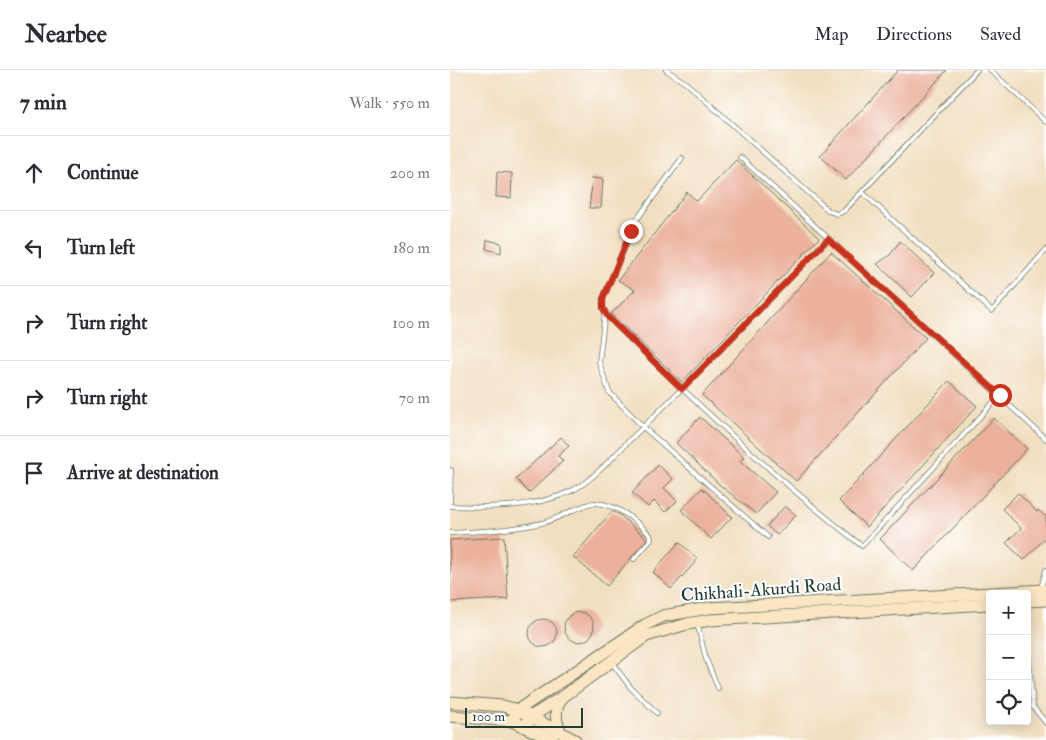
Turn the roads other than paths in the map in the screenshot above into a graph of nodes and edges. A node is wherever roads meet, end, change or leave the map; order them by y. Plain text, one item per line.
1 (666, 70) edge
2 (977, 70) edge
3 (990, 70) edge
4 (1046, 122) edge
5 (740, 157) dead end
6 (682, 158) dead end
7 (862, 192) junction
8 (828, 239) junction
9 (1046, 250) edge
10 (605, 312) junction
11 (682, 389) junction
12 (1000, 395) junction
13 (643, 427) junction
14 (1046, 439) edge
15 (451, 470) edge
16 (450, 502) edge
17 (450, 506) edge
18 (450, 533) edge
19 (768, 538) dead end
20 (634, 559) dead end
21 (1046, 570) edge
22 (1044, 593) edge
23 (1031, 599) edge
24 (986, 604) edge
25 (697, 622) junction
26 (612, 662) junction
27 (1031, 680) edge
28 (718, 688) dead end
29 (564, 696) junction
30 (450, 702) edge
31 (518, 710) junction
32 (657, 713) dead end
33 (450, 716) edge
34 (512, 721) junction
35 (528, 721) junction
36 (1046, 723) edge
37 (556, 736) edge
38 (575, 740) edge

1 - 7 lane
2 - 7 lane
3 - 4 lane
5 - 8 lane
6 - 10 lane
7 - 9 lane
8 - 11 lane
8 - 12 lane
10 - 11 lane
10 - 13 lane
11 - 12 lane
11 - 13 lane
12 - 14 lane
13 - 17 lane
13 - 19 lane
15 - 16 lane
18 - 20 lane
21 - 22 lane
22 - 23 main road
22 - 31 main road, Chikhali-Akurdi Road
24 - 25 main road, Chikhali-Akurdi Road
25 - 26 main road, Chikhali-Akurdi Road
25 - 28 lane
26 - 29 main road, Chikhali-Akurdi Road
26 - 32 lane
27 - 36 lane
29 - 35 main road, Chikhali-Akurdi Road
29 - 37 main road
30 - 31 main road
31 - 34 main road, Chikhali-Akurdi Road
31 - 35 main road
33 - 34 main road
34 - 35 main road
35 - 37 main road
37 - 38 main road

